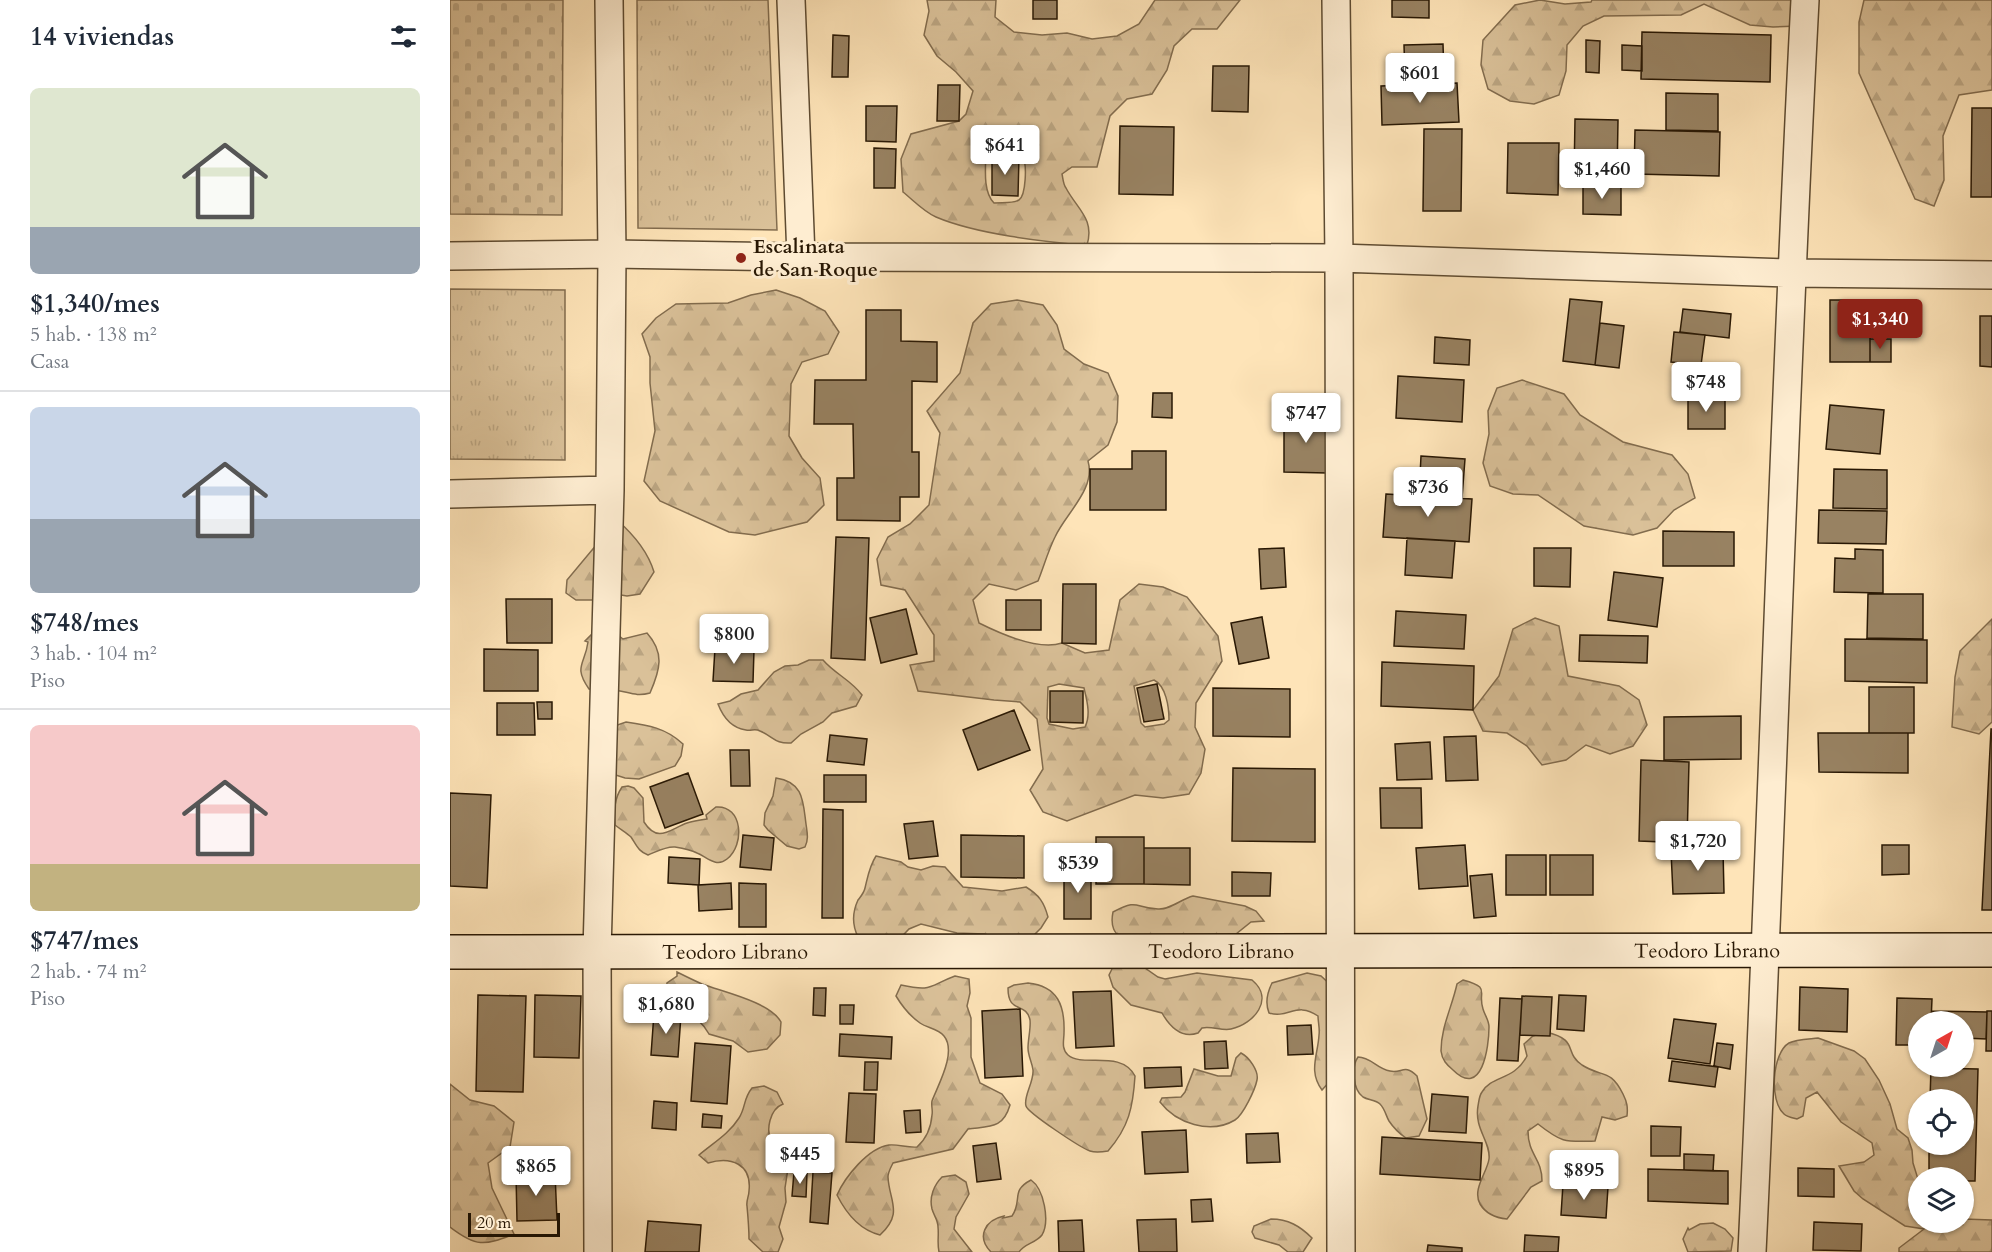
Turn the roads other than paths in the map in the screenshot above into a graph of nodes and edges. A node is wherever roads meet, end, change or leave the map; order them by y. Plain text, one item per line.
1 (609, 0) edge
2 (791, 0) edge
3 (1336, 0) edge
4 (1805, 0) edge
5 (612, 254) junction
6 (450, 256) edge
7 (801, 257) junction
8 (1339, 258) junction
9 (1790, 273) junction
10 (1992, 275) edge
11 (610, 490) junction
12 (450, 494) edge
13 (1767, 950) junction
14 (1992, 950) edge
15 (597, 951) junction
16 (1340, 951) junction
17 (450, 952) edge
18 (598, 1252) edge
19 (1341, 1252) edge
20 (1752, 1252) edge

1 - 5 street
2 - 7 street
3 - 8 street
4 - 9 street
5 - 6 street
5 - 7 street
5 - 11 street
7 - 8 street
8 - 9 street
8 - 16 street
9 - 10 street
9 - 13 street
11 - 12 street
11 - 15 street
13 - 14 main road, Teodoro Librano
13 - 16 main road, Teodoro Librano
13 - 20 street
15 - 16 main road, Teodoro Librano
15 - 17 main road, Teodoro Librano
15 - 18 street
16 - 19 street

